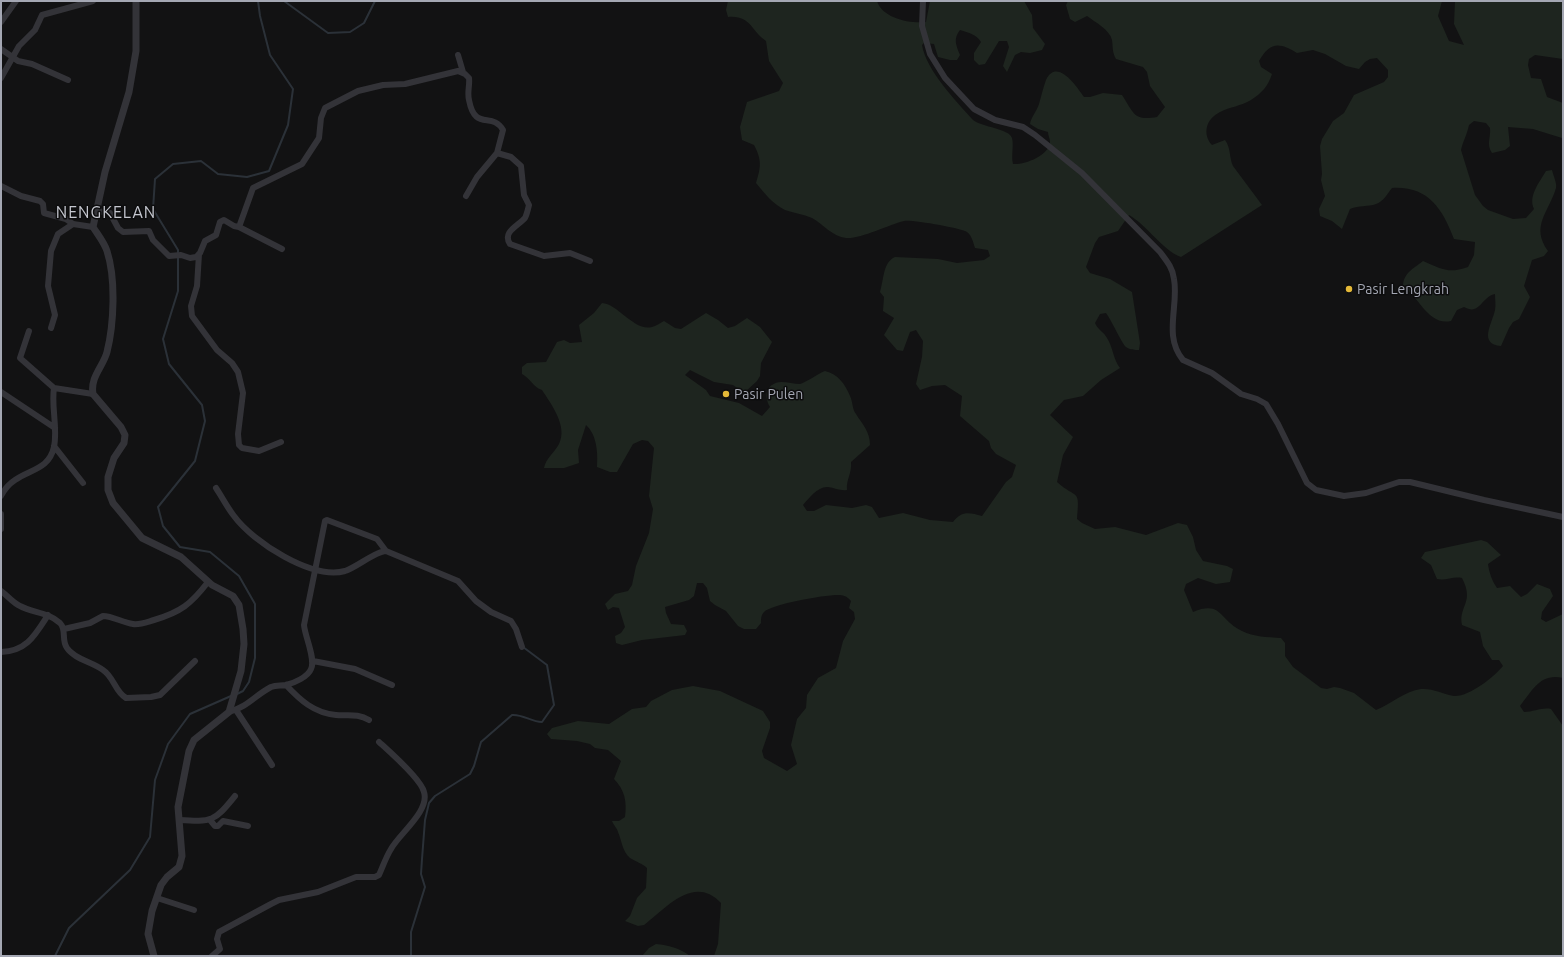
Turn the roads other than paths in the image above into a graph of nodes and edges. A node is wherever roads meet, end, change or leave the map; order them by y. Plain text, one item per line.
1 (16, 1) edge
2 (93, 1) edge
3 (136, 1) edge
4 (923, 1) edge
5 (2, 18) edge
6 (1, 49) edge
7 (458, 55) dead end
8 (12, 58) junction
9 (463, 72) junction
10 (1, 78) edge
11 (68, 80) dead end
12 (497, 153) junction
13 (1, 186) edge
14 (466, 196) dead end
15 (97, 211) junction
16 (73, 224) junction
17 (239, 227) junction
18 (93, 228) junction
19 (282, 249) dead end
20 (199, 254) junction
21 (590, 261) dead end
22 (51, 328) dead end
23 (30, 331) dead end
24 (54, 388) junction
25 (1, 392) edge
26 (93, 394) junction
27 (55, 428) junction
28 (281, 442) dead end
29 (54, 446) junction
30 (83, 483) dead end
31 (216, 488) dead end
32 (1, 496) edge
33 (1, 514) edge
34 (1563, 516) edge
35 (1, 529) edge
36 (386, 551) junction
37 (315, 570) junction
38 (208, 582) junction
39 (1, 592) edge
40 (48, 615) junction
41 (64, 629) junction
42 (522, 647) dead end
43 (1, 652) edge
44 (195, 661) dead end
45 (313, 661) junction
46 (286, 685) junction
47 (392, 685) dead end
48 (232, 709) junction
49 (369, 720) dead end
50 (379, 742) dead end
51 (272, 765) dead end
52 (235, 796) dead end
53 (179, 820) junction
54 (210, 820) junction
55 (248, 826) dead end
56 (157, 898) junction
57 (194, 910) dead end
58 (154, 956) edge
59 (212, 956) edge

1 - 5 street
2 - 8 street
3 - 15 street
4 - 34 street
6 - 8 street
7 - 9 street
8 - 10 street
8 - 11 street
9 - 12 street
9 - 17 street
12 - 14 street
12 - 21 street
13 - 16 street
15 - 18 street
15 - 20 street
16 - 18 street
16 - 22 street
17 - 19 street
17 - 20 street
18 - 26 street
20 - 28 street
23 - 24 street
24 - 26 street
24 - 27 street
25 - 27 street
26 - 38 street
27 - 29 street
29 - 30 street
29 - 32 street
31 - 37 street
33 - 35 street
36 - 37 street
36 - 37 street
36 - 42 street
37 - 45 street
38 - 41 street
38 - 48 street
39 - 40 street
40 - 41 street
40 - 43 street
41 - 44 street
45 - 46 street
45 - 47 street
46 - 48 street
46 - 49 street
48 - 51 street
48 - 53 street
50 - 59 street
52 - 54 street
53 - 54 street
53 - 56 street
54 - 55 street
56 - 57 street
56 - 58 street

